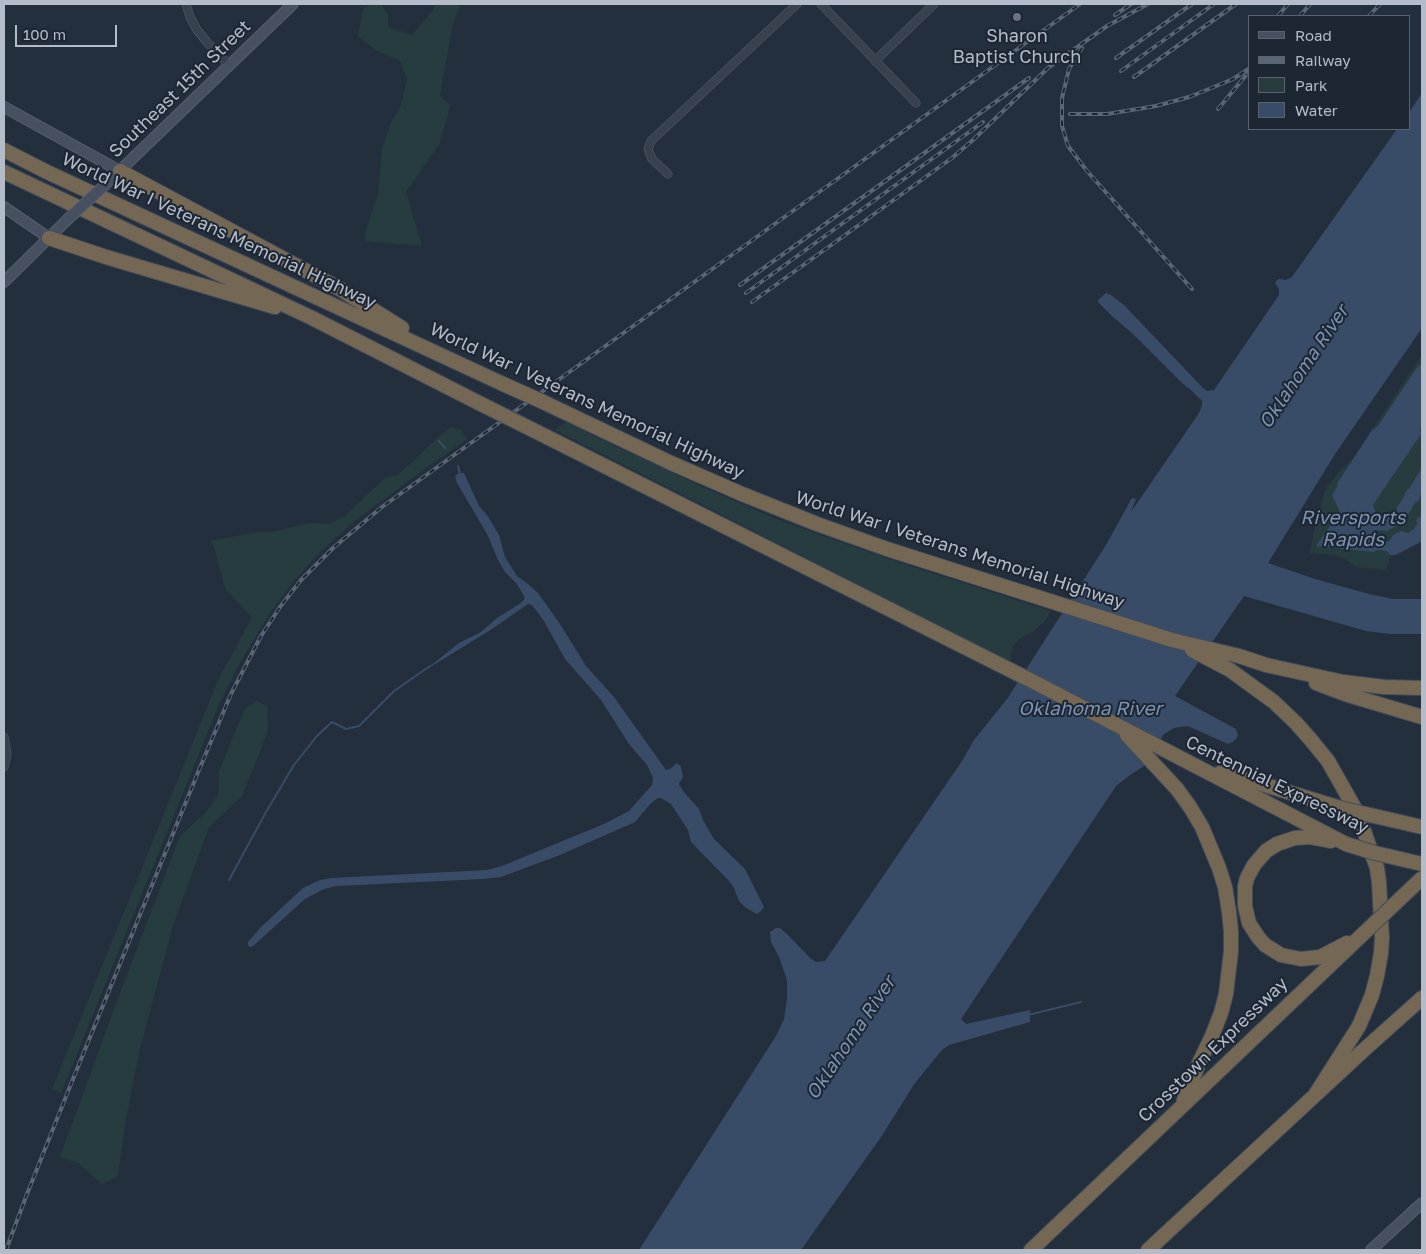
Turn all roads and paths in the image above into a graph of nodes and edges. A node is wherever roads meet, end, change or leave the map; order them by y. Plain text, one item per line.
1 (186, 4) edge
2 (293, 4) edge
3 (797, 4) edge
4 (821, 4) edge
5 (934, 4) edge
6 (876, 61) junction
7 (229, 65) junction
8 (916, 103) dead end
9 (4, 107) edge
10 (4, 150) edge
11 (120, 171) junction
12 (4, 172) edge
13 (668, 174) dead end
14 (4, 207) edge
15 (48, 238) junction
16 (4, 282) edge
17 (312, 318) junction
18 (451, 359) junction
19 (1172, 640) junction
20 (1266, 665) junction
21 (1422, 688) edge
22 (1422, 717) edge
23 (1120, 727) junction
24 (4, 737) edge
25 (4, 767) edge
26 (1202, 770) junction
27 (1422, 827) edge
28 (1346, 844) junction
29 (1422, 864) edge
30 (1422, 878) edge
31 (1363, 934) junction
32 (1422, 998) edge
33 (1422, 1011) edge
34 (1366, 1048) junction
35 (1315, 1095) junction
36 (1182, 1106) junction
37 (1422, 1203) edge
38 (1031, 1250) edge
39 (1148, 1250) edge
40 (1371, 1250) edge

1 - 7 street
2 - 7 main road, Southeast 15th Street
3 - 13 street
4 - 6 street
5 - 6 street
6 - 8 street
7 - 11 main road, Southeast 15th Street
9 - 11 main road
10 - 18 highway, World War I Veterans Memorial Highway
11 - 15 main road, Southeast 15th Street, bridge
11 - 18 highway
12 - 17 highway
14 - 15 main road
15 - 16 main road, Southeast 15th Street
15 - 17 highway
17 - 23 highway, bridge
18 - 19 highway, World War I Veterans Memorial Highway, bridge
19 - 20 highway
19 - 35 highway
20 - 21 highway
20 - 22 highway
23 - 26 highway, Centennial Expressway
23 - 36 highway
24 - 25 street
26 - 27 highway, bridge
26 - 28 highway, Centennial Expressway
28 - 29 highway, Centennial Expressway, bridge
28 - 31 highway
30 - 31 highway, Crosstown Expressway, bridge
31 - 36 highway, Crosstown Expressway
32 - 34 highway
33 - 34 highway
34 - 35 highway
35 - 39 highway
36 - 38 highway, Crosstown Expressway
37 - 40 main road

